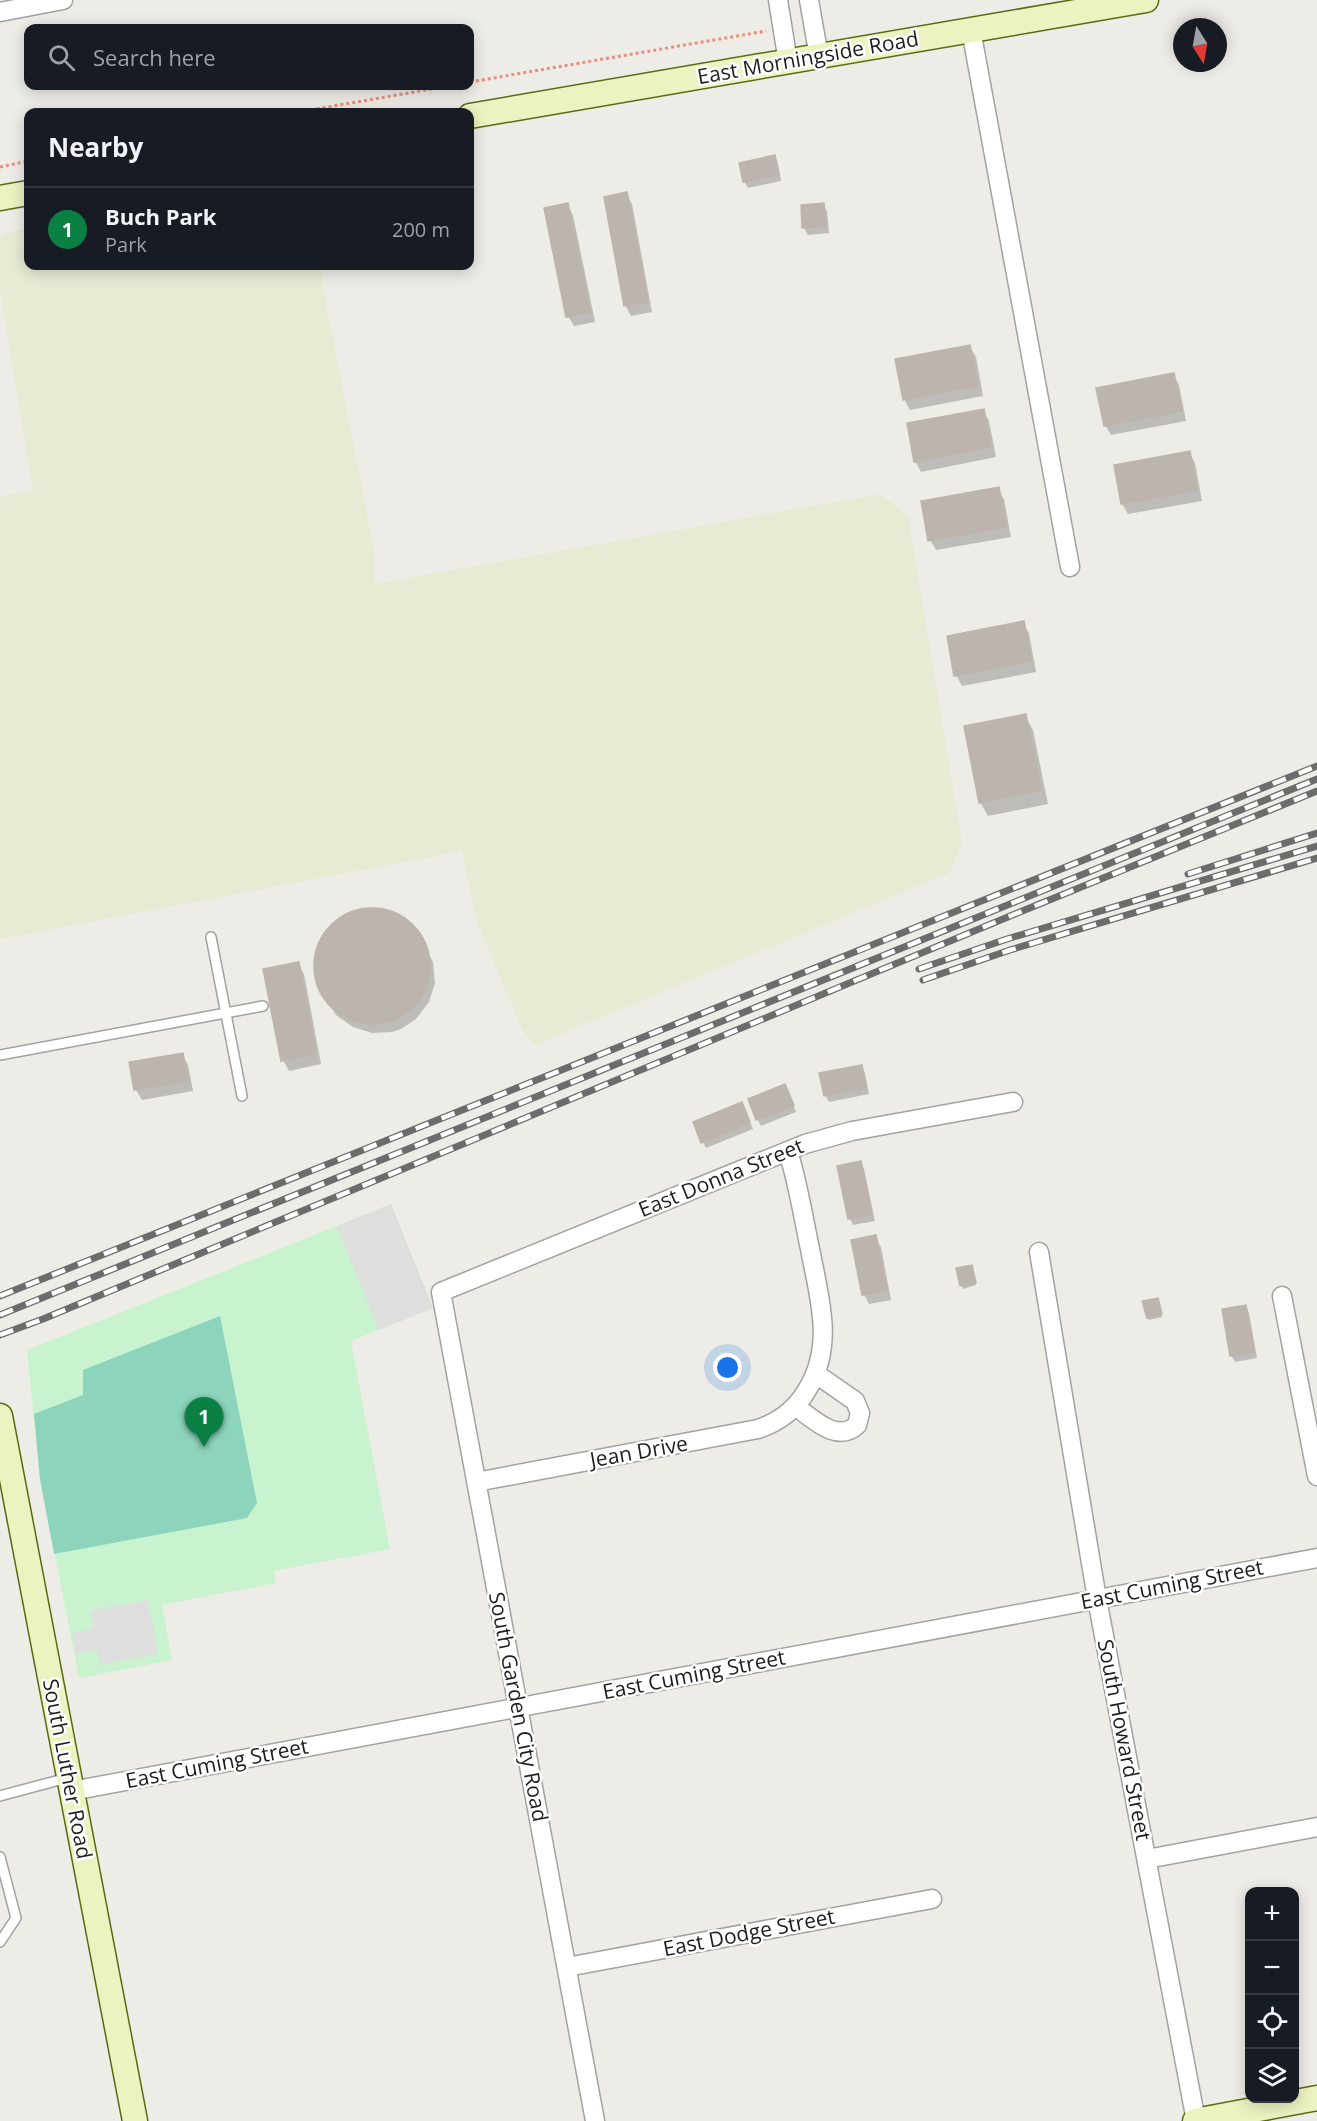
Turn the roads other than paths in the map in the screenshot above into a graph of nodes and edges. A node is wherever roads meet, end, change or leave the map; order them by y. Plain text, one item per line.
1 (63, 0) edge
2 (778, 0) edge
3 (809, 0) edge
4 (1146, 0) edge
5 (0, 12) edge
6 (971, 30) junction
7 (819, 57) junction
8 (788, 62) junction
9 (474, 115) edge
10 (24, 194) edge
11 (0, 198) edge
12 (1070, 567) dead end
13 (212, 937) dead end
14 (263, 1005) dead end
15 (226, 1012) junction
16 (0, 1055) edge
17 (242, 1096) dead end
18 (1012, 1102) dead end
19 (788, 1151) junction
20 (1040, 1252) dead end
21 (441, 1292) joint
22 (1282, 1296) dead end
23 (816, 1374) junction
24 (795, 1406) junction
25 (0, 1416) edge
26 (1317, 1476) edge
27 (476, 1482) junction
28 (1317, 1558) edge
29 (1097, 1599) junction
30 (518, 1708) junction
31 (70, 1784) junction
32 (0, 1796) edge
33 (1317, 1827) edge
34 (0, 1857) edge
35 (1147, 1859) junction
36 (932, 1899) dead end
37 (0, 1942) edge
38 (567, 1967) junction
39 (1317, 2098) edge
40 (135, 2121) edge
41 (596, 2121) edge
42 (1195, 2121) edge

1 - 5 street
2 - 8 street
3 - 7 street
4 - 6 street, East Morningside Road
6 - 7 street, East Morningside Road
6 - 12 street
7 - 8 street, East Morningside Road
8 - 9 street, East Morningside Road
10 - 11 street
13 - 15 lane
14 - 15 lane
15 - 16 lane
15 - 17 lane
18 - 19 street, East Donna Street
19 - 21 street, East Donna Street
19 - 23 street, Jean Drive
20 - 29 street, South Howard Street
21 - 27 street, South Garden City Road
22 - 26 street
23 - 24 street, Jean Drive
23 - 24 street
24 - 27 street, Jean Drive
25 - 31 street, South Luther Road
27 - 30 street, South Garden City Road
28 - 29 street, East Cuming Street
29 - 30 street, East Cuming Street
29 - 35 street, South Howard Street
30 - 31 street, East Cuming Street
30 - 38 street, South Garden City Road
31 - 32 lane
31 - 40 street, South Luther Road
33 - 35 street
34 - 37 lane
35 - 42 street, South Howard Street
36 - 38 street, East Dodge Street
38 - 41 street, South Garden City Road
39 - 42 street

